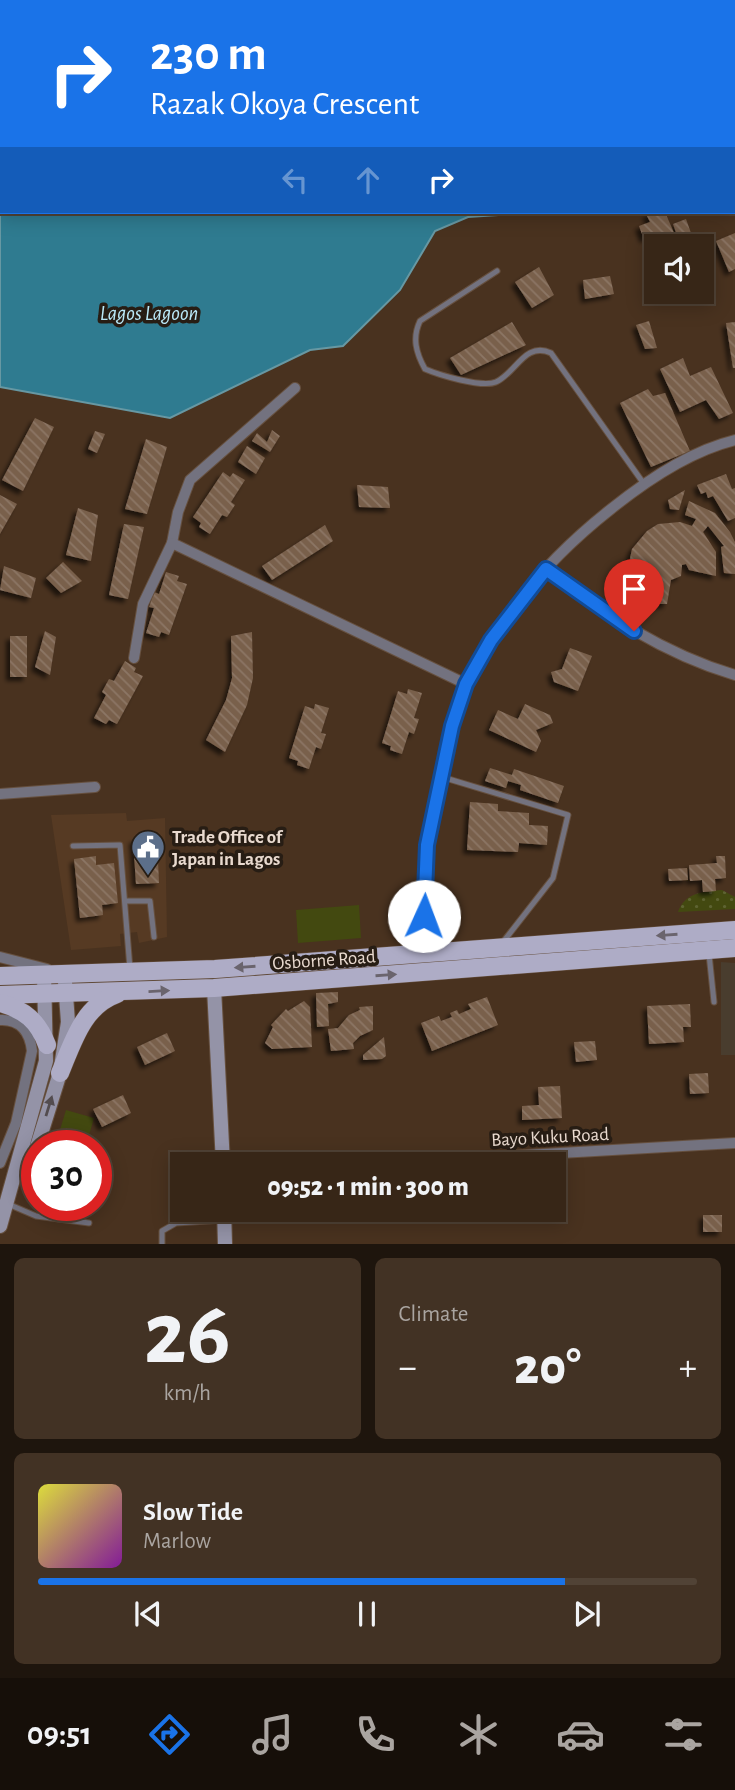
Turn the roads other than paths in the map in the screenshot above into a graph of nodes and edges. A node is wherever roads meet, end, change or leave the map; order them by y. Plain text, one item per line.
1 (497, 271) dead end
2 (295, 388) dead end
3 (735, 440) edge
4 (644, 484) junction
5 (172, 543) junction
6 (546, 569) junction
7 (134, 658) dead end
8 (735, 675) edge
9 (466, 684) junction
10 (442, 776) junction
11 (95, 787) dead end
12 (0, 794) edge
13 (73, 846) dead end
14 (126, 901) junction
15 (735, 930) edge
16 (154, 937) dead end
17 (499, 946) junction
18 (735, 948) edge
19 (709, 951) junction
20 (426, 953) junction
21 (0, 957) edge
22 (131, 972) junction
23 (64, 973) junction
24 (44, 974) junction
25 (0, 976) edge
26 (214, 988) junction
27 (123, 992) junction
28 (46, 993) junction
29 (67, 993) junction
30 (0, 995) edge
31 (713, 1002) dead end
32 (0, 1003) edge
33 (0, 1020) edge
34 (47, 1045) junction
35 (60, 1073) junction
36 (735, 1143) edge
37 (222, 1152) edge
38 (566, 1153) edge
39 (0, 1163) edge
40 (0, 1169) edge
41 (16, 1171) junction
42 (21, 1172) edge
43 (7, 1203) junction
44 (184, 1222) edge
45 (224, 1222) edge
46 (89, 1223) dead end
47 (0, 1226) edge
48 (162, 1244) edge
49 (225, 1244) edge

1 - 4 lane
2 - 5 street
3 - 4 street
4 - 6 street
5 - 7 street
5 - 9 street
6 - 8 street
6 - 9 street
9 - 10 street
10 - 17 lane
10 - 20 street
11 - 12 street
13 - 14 lane
14 - 16 lane
14 - 22 lane
15 -> 17 main road, Osborne Road
17 - 20 main road, Osborne Road
18 - 19 main road, Osborne Road
26 -> 19 main road, Osborne Road
19 - 31 lane
20 -> 22 main road, Osborne Road
21 - 23 street
22 - 23 main road, Osborne Road
23 - 24 main road, Osborne Road
23 - 29 main road
24 - 25 main road, Osborne Road
24 - 28 main road
27 -> 26 main road, Osborne Road
26 - 37 main road
27 - 29 main road, Osborne Road
27 - 35 main road
28 - 29 main road, Osborne Road
28 - 30 main road, Osborne Road
28 - 34 main road
29 - 35 main road
32 - 34 main road
33 - 39 street
34 - 41 main road
41 -> 35 main road
36 - 38 street, Bayo Kuku Road
40 - 41 street
41 - 42 lane
41 - 43 main road
43 - 46 lane
43 - 47 main road
44 - 48 lane
45 - 49 main road

